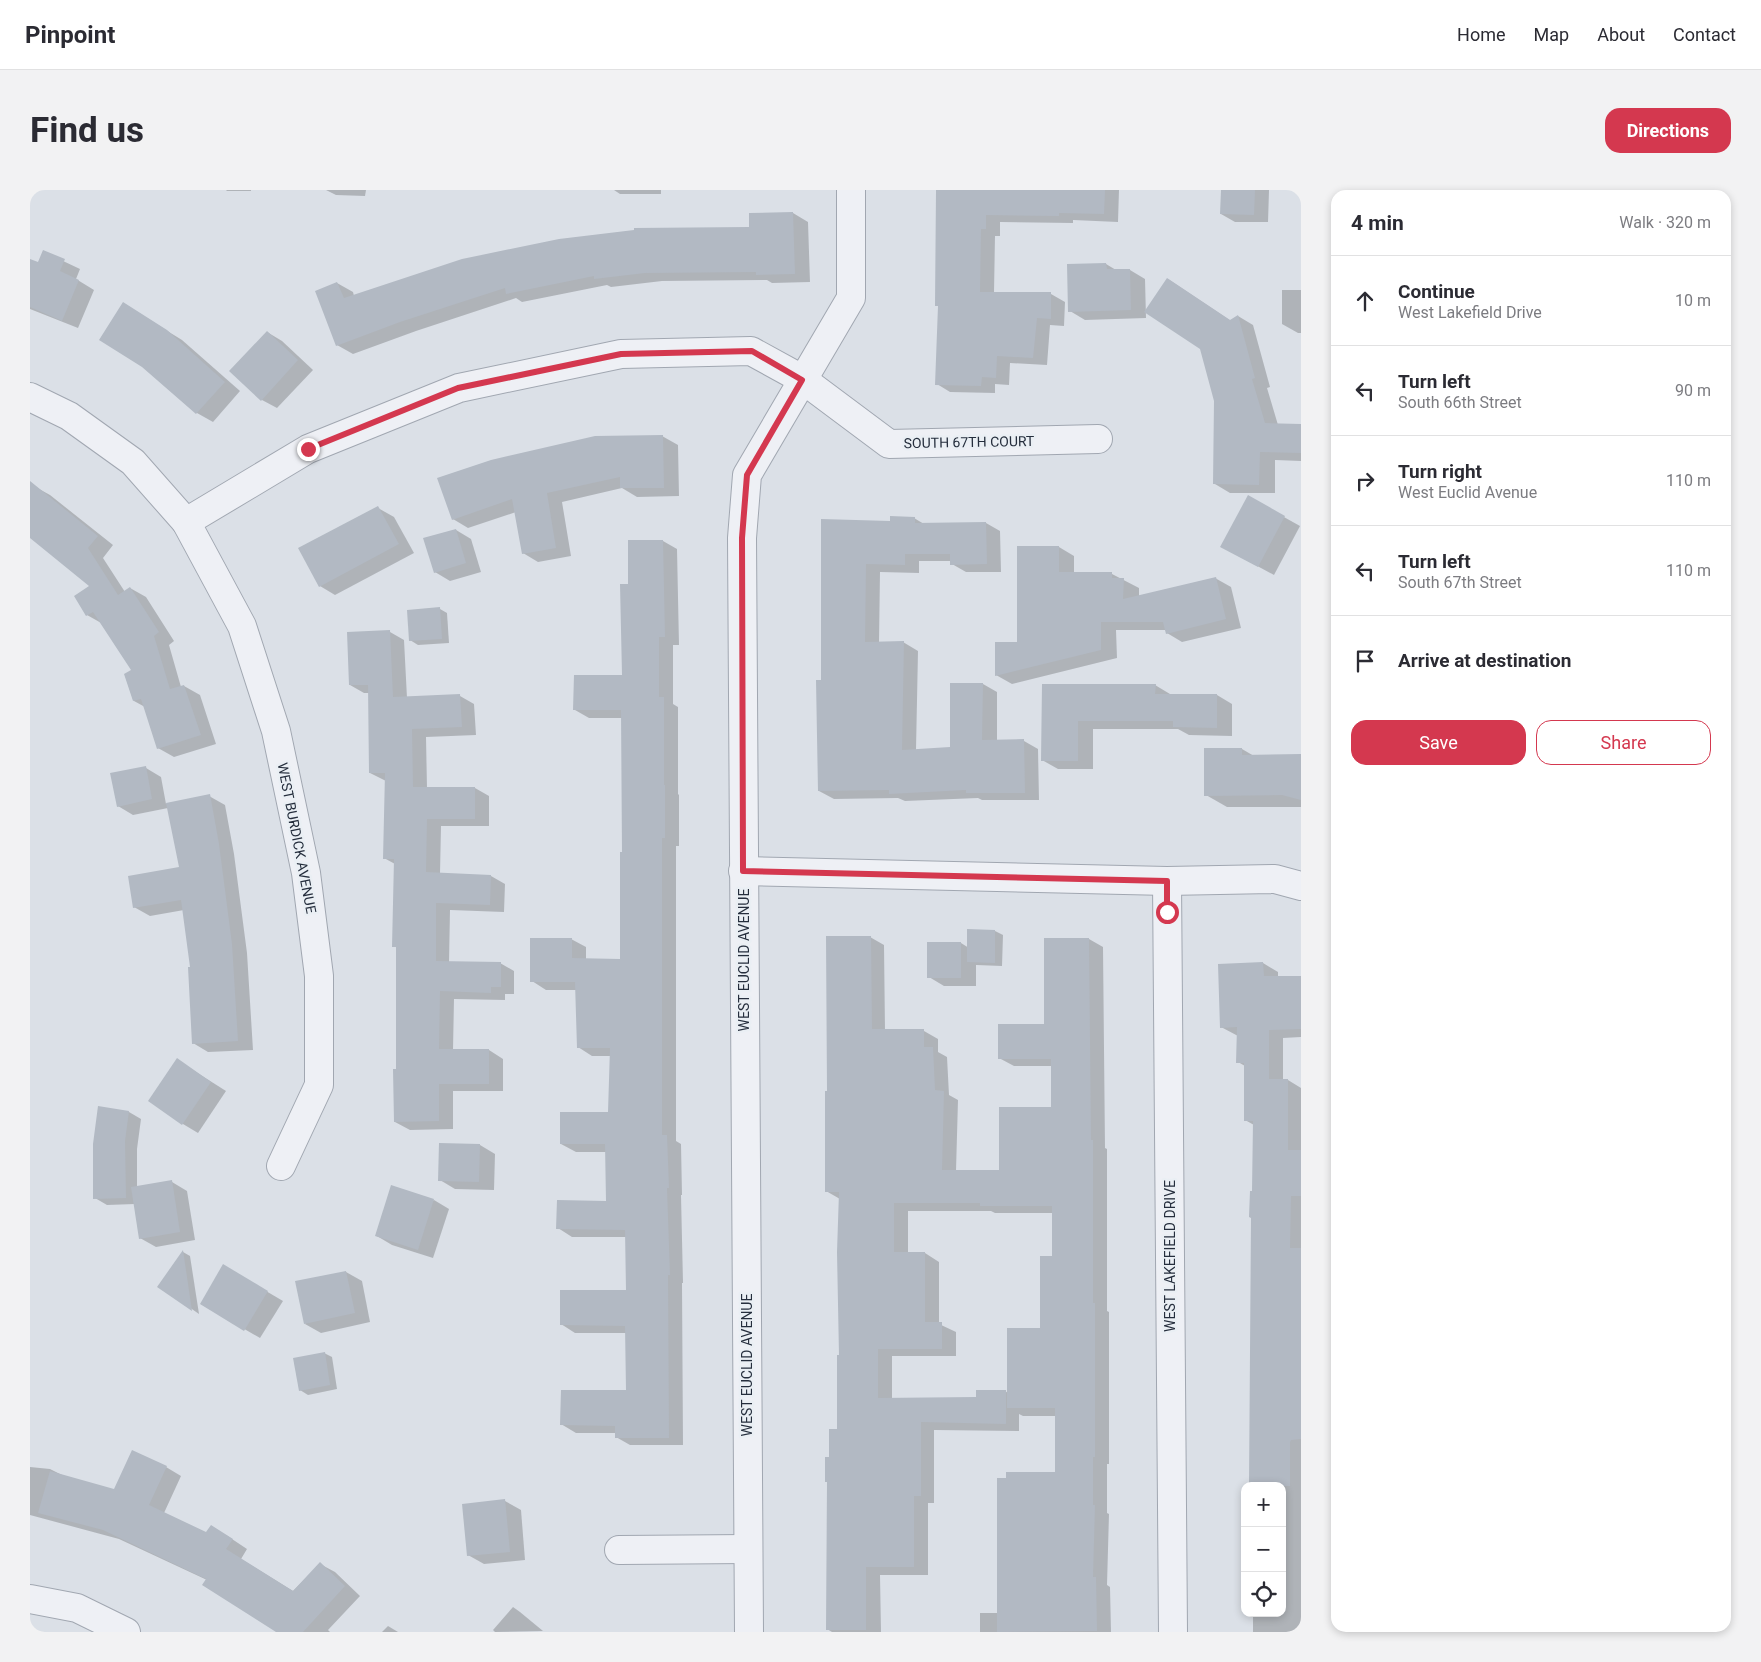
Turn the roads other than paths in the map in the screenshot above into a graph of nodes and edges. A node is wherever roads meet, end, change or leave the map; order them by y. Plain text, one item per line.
1 (851, 190) edge
2 (802, 380) junction
3 (30, 397) edge
4 (1098, 439) dead end
5 (186, 522) junction
6 (743, 871) junction
7 (1167, 881) junction
8 (1301, 886) edge
9 (282, 1166) dead end
10 (748, 1549) junction
11 (618, 1550) dead end
12 (30, 1599) edge
13 (126, 1632) edge
14 (749, 1632) edge
15 (1173, 1632) edge

1 - 2 street, WEST EUCLID AVENUE
2 - 4 street, SOUTH 67TH COURT
2 - 5 street, SOUTH 67TH COURT
2 - 6 street, WEST EUCLID AVENUE
3 - 5 street, WEST BURDICK AVENUE
5 - 9 street, WEST BURDICK AVENUE
6 - 7 street
6 - 10 street, WEST EUCLID AVENUE
7 - 8 street
7 - 15 street, WEST LAKEFIELD DRIVE
10 - 11 street
10 - 14 street, WEST EUCLID AVENUE
12 - 13 street

